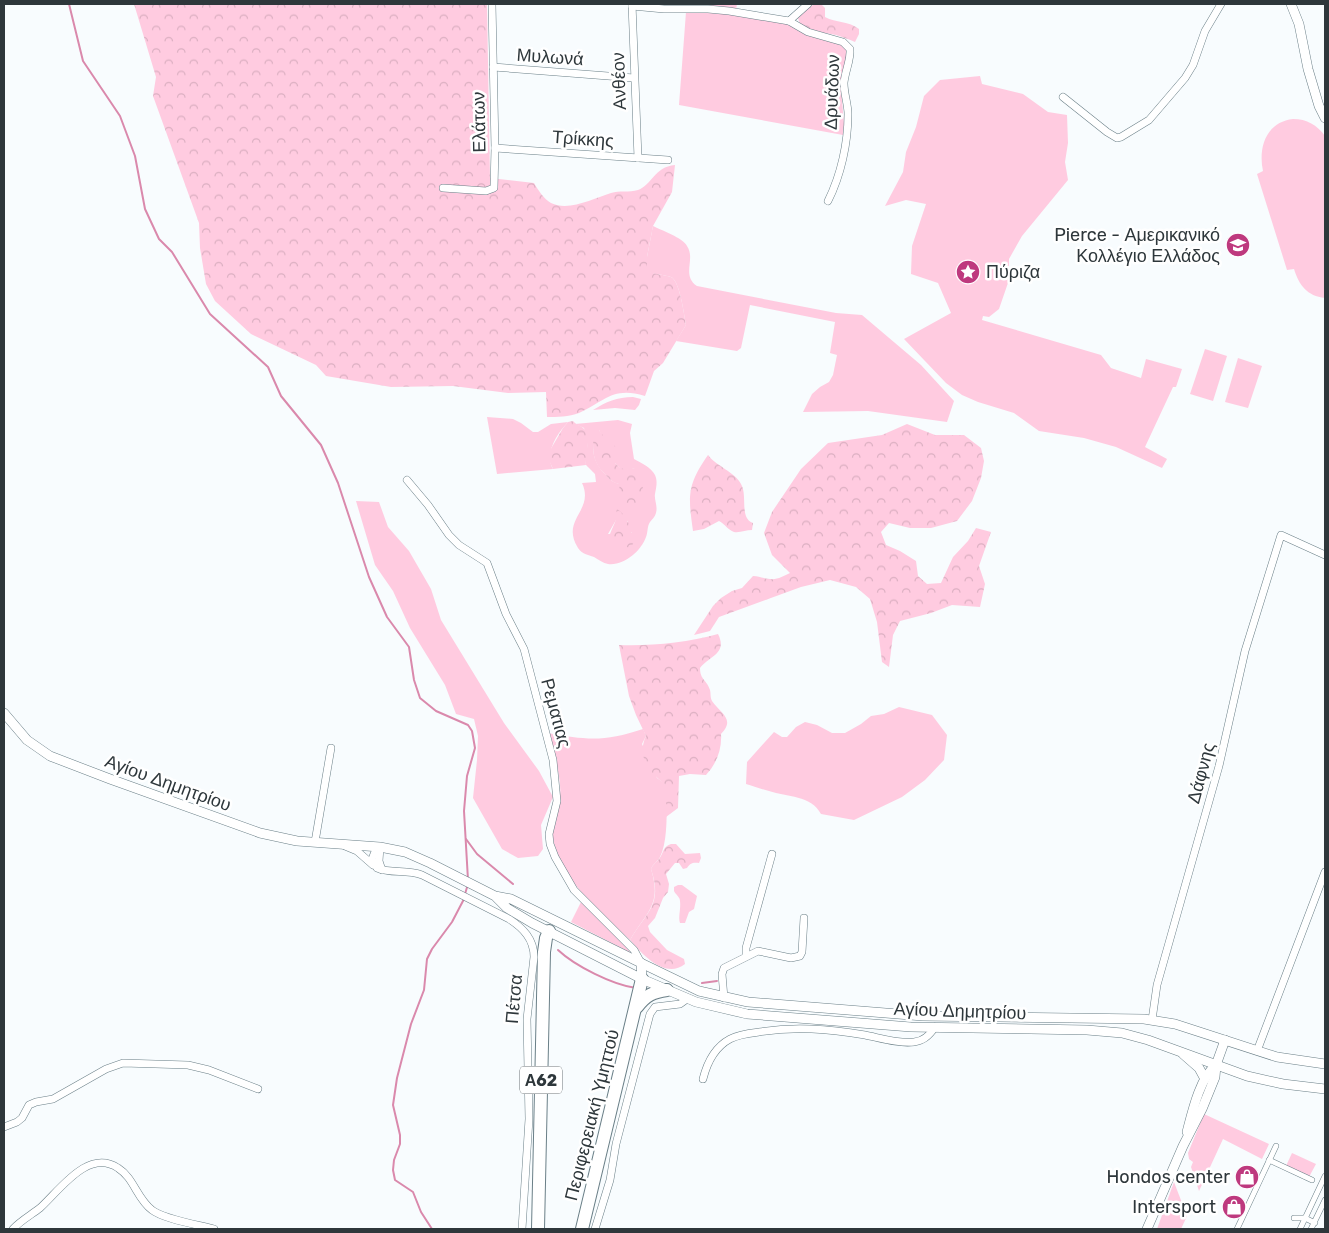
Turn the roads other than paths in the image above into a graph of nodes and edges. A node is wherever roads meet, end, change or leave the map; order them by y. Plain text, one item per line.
1 (492, 4) edge
2 (808, 4) edge
3 (1221, 4) edge
4 (1291, 4) edge
5 (632, 5) edge
6 (789, 21) junction
7 (493, 67) junction
8 (634, 78) junction
9 (1063, 97) dead end
10 (1325, 118) edge
11 (495, 148) junction
12 (638, 158) junction
13 (668, 160) dead end
14 (443, 188) dead end
15 (828, 201) dead end
16 (407, 480) dead end
17 (1325, 555) edge
18 (4, 713) edge
19 (331, 748) dead end
20 (316, 842) junction
21 (338, 843) junction
22 (380, 847) junction
23 (772, 854) dead end
24 (379, 869) junction
25 (1325, 872) edge
26 (804, 918) dead end
27 (552, 926) junction
28 (746, 956) junction
29 (641, 963) junction
30 (642, 979) junction
31 (668, 990) junction
32 (724, 998) junction
33 (687, 999) junction
34 (636, 1009) junction
35 (1152, 1020) junction
36 (935, 1028) junction
37 (1225, 1040) junction
38 (1257, 1051) junction
39 (1181, 1052) junction
40 (1325, 1064) edge
41 (1216, 1065) junction
42 (703, 1079) dead end
43 (1204, 1079) junction
44 (258, 1089) dead end
45 (1325, 1090) edge
46 (4, 1127) edge
47 (1183, 1146) junction
48 (1276, 1146) dead end
49 (1269, 1160) junction
50 (1325, 1176) edge
51 (1312, 1180) dead end
52 (1325, 1200) edge
53 (1294, 1218) dead end
54 (1305, 1218) junction
55 (1315, 1223) junction
56 (13, 1229) edge
57 (214, 1229) edge
58 (522, 1229) edge
59 (538, 1229) edge
60 (582, 1229) edge
61 (595, 1229) edge
62 (1147, 1229) edge
63 (1237, 1229) edge
64 (1300, 1229) edge
65 (1312, 1229) edge

1 - 7 street, Ελάτων
2 - 6 street
3 - 9 street
4 - 10 street
5 - 6 street
5 - 8 street, Ανθέον
6 - 15 street, Δρυάδων
7 - 8 street, Μυλωνά
7 - 11 street, Ελάτων
8 - 12 street, Ανθέον
11 - 12 street, Τρίκκης
11 - 14 street, Ελάτων
12 - 13 street, Τρίκκης
16 - 29 street, Ρεματιας
17 - 35 street, Δάφνης
18 - 20 street, Αγίου Δημητρίου
19 - 20 street
20 - 21 street, Αγίου Δημητρίου
21 - 22 street
21 - 24 street
22 - 24 street
22 - 27 street
23 - 28 street
24 - 58 street, Πέτσα
25 - 38 street
26 - 28 street
27 - 29 street
27 - 30 street, Αγίου Δημητρίου
27 - 59 highway, Περιφερειακή Υμηττού / Α62
28 - 32 street
29 - 30 street
29 - 32 street, Αγίου Δημητρίου
30 - 31 street, Αγίου Δημητρίου
30 - 34 highway, Περιφερειακή Υμηττού
31 - 33 street, Αγίου Δημητρίου
31 - 34 highway
32 - 35 street, Αγίου Δημητρίου
33 - 36 street, Αγίου Δημητρίου
33 - 61 street
34 - 60 highway, Περιφερειακή Υμηττού
35 - 37 street, Αγίου Δημητρίου
36 - 39 street, Αγίου Δημητρίου
36 - 42 street
37 - 38 street, Αγίου Δημητρίου
37 - 41 street
38 - 40 street, Αγίου Δημητρίου
39 - 41 street, Αγίου Δημητρίου
39 - 43 street
41 - 43 street
41 - 45 street, Αγίου Δημητρίου
41 - 47 street
43 - 47 street
44 - 46 street
47 - 62 street
48 - 49 street
49 - 51 street
49 - 63 street
50 - 54 street
52 - 55 street
53 - 54 street
54 - 55 street
54 - 64 street
55 - 65 street
56 - 57 street

